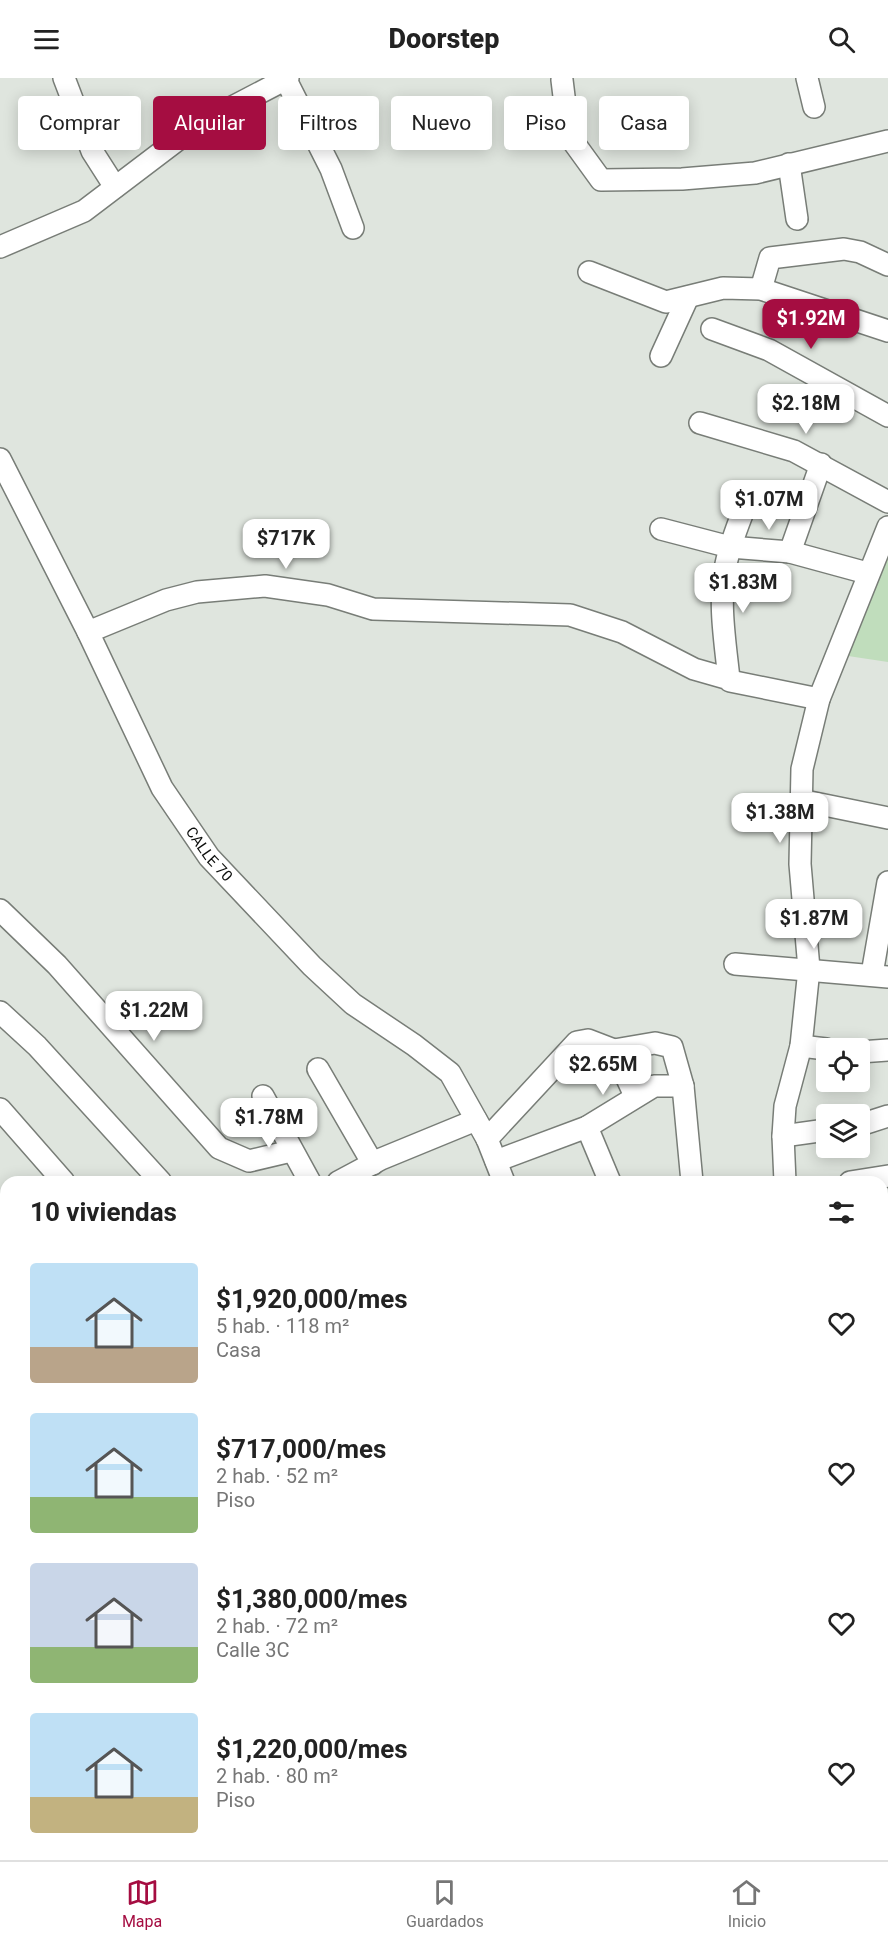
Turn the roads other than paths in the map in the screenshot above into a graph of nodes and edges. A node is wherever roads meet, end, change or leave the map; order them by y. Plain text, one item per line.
1 (64, 78) edge
2 (286, 78) edge
3 (807, 78) edge
4 (562, 80) dead end
5 (814, 107) dead end
6 (888, 141) edge
7 (789, 164) junction
8 (115, 187) junction
9 (797, 219) dead end
10 (353, 228) dead end
11 (0, 247) edge
12 (888, 265) edge
13 (590, 272) dead end
14 (761, 289) junction
15 (688, 297) junction
16 (712, 328) dead end
17 (888, 331) edge
18 (661, 356) dead end
19 (888, 416) edge
20 (700, 423) dead end
21 (0, 459) edge
22 (821, 464) junction
23 (8, 493) edge
24 (750, 494) dead end
25 (888, 502) edge
26 (661, 529) dead end
27 (886, 535) edge
28 (730, 547) junction
29 (790, 552) junction
30 (867, 573) junction
31 (88, 632) junction
32 (729, 679) junction
33 (819, 699) junction
34 (800, 800) junction
35 (888, 818) edge
36 (888, 882) edge
37 (0, 910) edge
38 (735, 964) dead end
39 (808, 969) junction
40 (880, 976) edge
41 (0, 1012) edge
42 (801, 1046) junction
43 (816, 1048) edge
44 (614, 1050) junction
45 (888, 1050) edge
46 (870, 1052) edge
47 (318, 1069) dead end
48 (683, 1086) junction
49 (263, 1096) dead end
50 (635, 1096) junction
51 (0, 1109) edge
52 (888, 1116) edge
53 (476, 1120) junction
54 (870, 1122) edge
55 (587, 1127) junction
56 (816, 1131) edge
57 (783, 1136) junction
58 (487, 1139) junction
59 (291, 1150) junction
60 (496, 1161) junction
61 (373, 1164) junction
62 (59, 1176) edge
63 (156, 1176) edge
64 (306, 1176) edge
65 (350, 1176) edge
66 (502, 1176) edge
67 (607, 1176) edge
68 (691, 1176) edge
69 (785, 1176) edge

1 - 8 street
2 - 8 street
2 - 10 street
3 - 5 street
4 - 7 street
6 - 7 street
7 - 9 street
8 - 11 street
12 - 14 street
13 - 15 street
14 - 15 street
14 - 17 street
15 - 18 street
16 - 19 street
20 - 22 street
21 - 23 street, CALLE 70
22 - 25 street
22 - 29 street
23 - 31 street, CALLE 70
24 - 28 street
26 - 28 street
27 - 30 street
28 - 29 street
28 - 32 street
29 - 30 street
30 - 33 street
31 - 32 street
31 - 53 street, CALLE 70
32 - 33 street
33 - 34 street
34 - 35 street
34 - 39 street
36 - 40 street
37 - 59 street
38 - 39 street
39 - 40 street
39 - 42 street
41 - 63 street
42 - 43 street
42 - 57 street
44 - 48 street
44 - 50 street
44 - 58 street
45 - 46 street
47 - 61 street
48 - 50 street
48 - 68 street
49 - 59 street
50 - 55 street
51 - 62 street
52 - 54 street
53 - 58 street, CALLE 70
53 - 61 street
55 - 60 street
55 - 67 street
56 - 57 street
57 - 69 street
58 - 60 street, CALLE 70
59 - 64 street
60 - 66 street, CALLE 70
61 - 65 street

